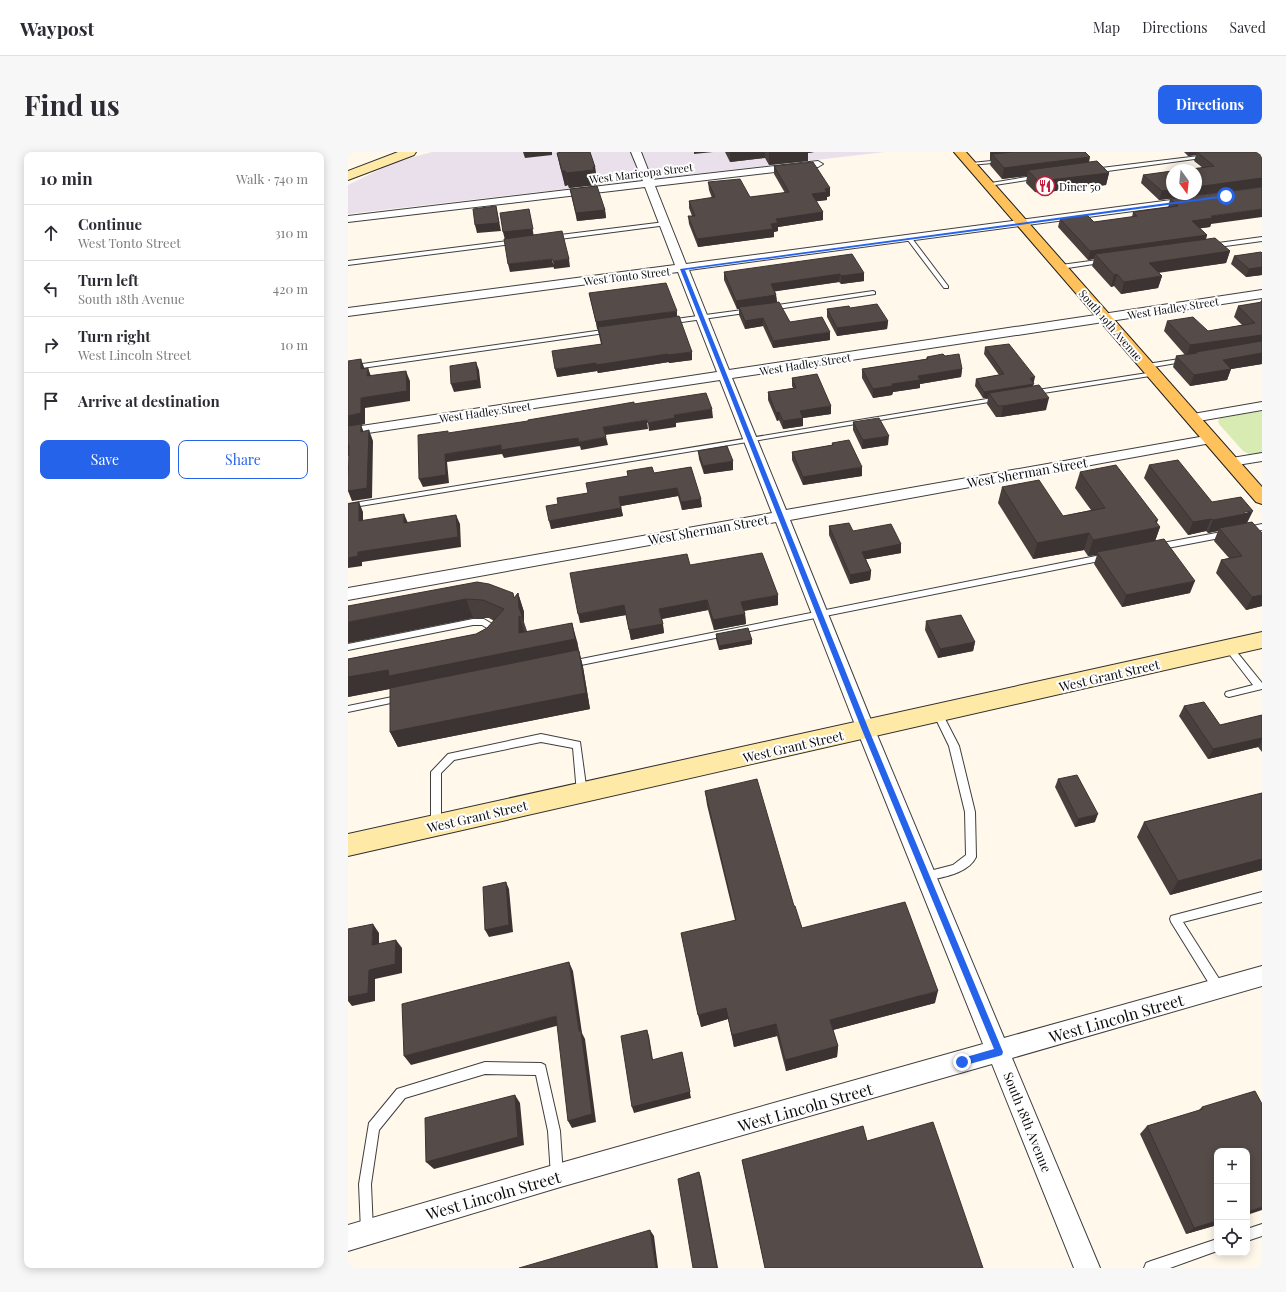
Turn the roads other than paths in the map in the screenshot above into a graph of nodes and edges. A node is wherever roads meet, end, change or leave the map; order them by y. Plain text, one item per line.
1 (410, 152) edge
2 (636, 152) edge
3 (960, 152) edge
4 (1017, 152) edge
5 (1211, 156) edge
6 (818, 164) dead end
7 (971, 164) junction
8 (1087, 171) edge
9 (348, 176) edge
10 (1041, 177) edge
11 (650, 184) junction
12 (988, 184) junction
13 (1203, 199) edge
14 (348, 219) edge
15 (1022, 223) junction
16 (665, 224) junction
17 (909, 238) junction
18 (546, 239) edge
19 (1262, 239) edge
20 (522, 242) edge
21 (1208, 247) edge
22 (1115, 259) edge
23 (348, 263) edge
24 (1061, 267) junction
25 (682, 269) junction
26 (946, 287) dead end
27 (873, 293) dead end
28 (1262, 294) edge
29 (764, 309) edge
30 (756, 310) edge
31 (348, 312) edge
32 (702, 317) junction
33 (1106, 318) junction
34 (663, 323) edge
35 (616, 330) edge
36 (1196, 358) edge
37 (348, 368) edge
38 (1151, 370) junction
39 (725, 376) junction
40 (1022, 395) edge
41 (1007, 397) edge
42 (1262, 406) edge
43 (1193, 418) junction
44 (348, 432) edge
45 (1211, 439) junction
46 (751, 440) junction
47 (1262, 457) edge
48 (1231, 462) junction
49 (1262, 498) edge
50 (348, 506) edge
51 (781, 516) junction
52 (1262, 527) edge
53 (1144, 550) edge
54 (1113, 556) edge
55 (348, 594) edge
56 (820, 613) junction
57 (1262, 640) edge
58 (484, 645) edge
59 (348, 647) edge
60 (1230, 648) junction
61 (565, 665) edge
62 (1260, 687) edge
63 (1229, 694) dead end
64 (410, 697) edge
65 (348, 709) edge
66 (938, 713) junction
67 (866, 730) junction
68 (582, 793) junction
69 (436, 826) junction
70 (348, 845) edge
71 (926, 876) junction
72 (1262, 897) edge
73 (1262, 976) edge
74 (1219, 989) junction
75 (999, 1052) junction
76 (557, 1176) junction
77 (1262, 1230) edge
78 (1250, 1234) edge
79 (358, 1235) edge
80 (1214, 1246) edge
81 (1087, 1268) edge
82 (1151, 1268) edge

1 - 9 main road
2 - 11 street, South 18th Avenue
3 - 7 main road, South 19th Avenue
4 - 7 lane
5 - 8 lane
6 - 11 street, West Maricopa Street
7 - 12 main road, South 19th Avenue
10 - 12 lane
11 - 14 street, West Maricopa Street
11 - 16 street, South 18th Avenue
12 - 15 main road, South 19th Avenue
13 - 15 street, West Tonto Street
15 - 17 street, West Tonto Street
15 - 24 main road, South 19th Avenue
16 - 18 lane
16 - 25 street, South 18th Avenue
17 - 25 street, West Tonto Street
17 - 26 lane
19 - 21 lane
20 - 23 lane
22 - 24 lane
24 - 33 main road, South 19th Avenue
25 - 31 street, West Tonto Street
25 - 32 street, South 18th Avenue
27 - 29 lane
28 - 33 street, West Hadley Street
30 - 32 lane
32 - 34 lane
32 - 39 street, South 18th Avenue
33 - 38 main road, South 19th Avenue
33 - 39 street, West Hadley Street
35 - 37 lane
36 - 38 lane
38 - 40 lane
38 - 43 main road, South 19th Avenue
39 - 44 street, West Hadley Street
39 - 46 street, South 18th Avenue
41 - 46 lane
42 - 43 street
43 - 45 main road, South 19th Avenue
45 - 48 main road, South 19th Avenue
45 - 51 street, West Sherman Street
46 - 50 lane
46 - 51 street, South 18th Avenue
47 - 48 street
48 - 49 main road, South 19th Avenue
51 - 55 street, West Sherman Street
51 - 56 street, South 18th Avenue
52 - 53 lane
54 - 56 lane
56 - 61 lane
56 - 67 street, South 18th Avenue
57 - 60 main road, West Grant Street
58 - 59 lane
60 - 62 lane
60 - 66 main road, West Grant Street
62 - 63 lane
64 - 65 lane
66 - 67 main road, West Grant Street
66 - 71 lane
67 - 68 main road, West Grant Street
67 - 71 street, South 18th Avenue
68 - 69 main road, West Grant Street
68 - 69 lane
69 - 70 main road, West Grant Street
71 - 75 street, South 18th Avenue
72 - 74 lane
73 - 74 street, West Lincoln Street
74 - 75 street, West Lincoln Street
75 - 76 street, West Lincoln Street
75 - 81 street, South 18th Avenue
76 - 79 street, West Lincoln Street
76 - 79 lane
77 - 78 lane
80 - 82 lane

